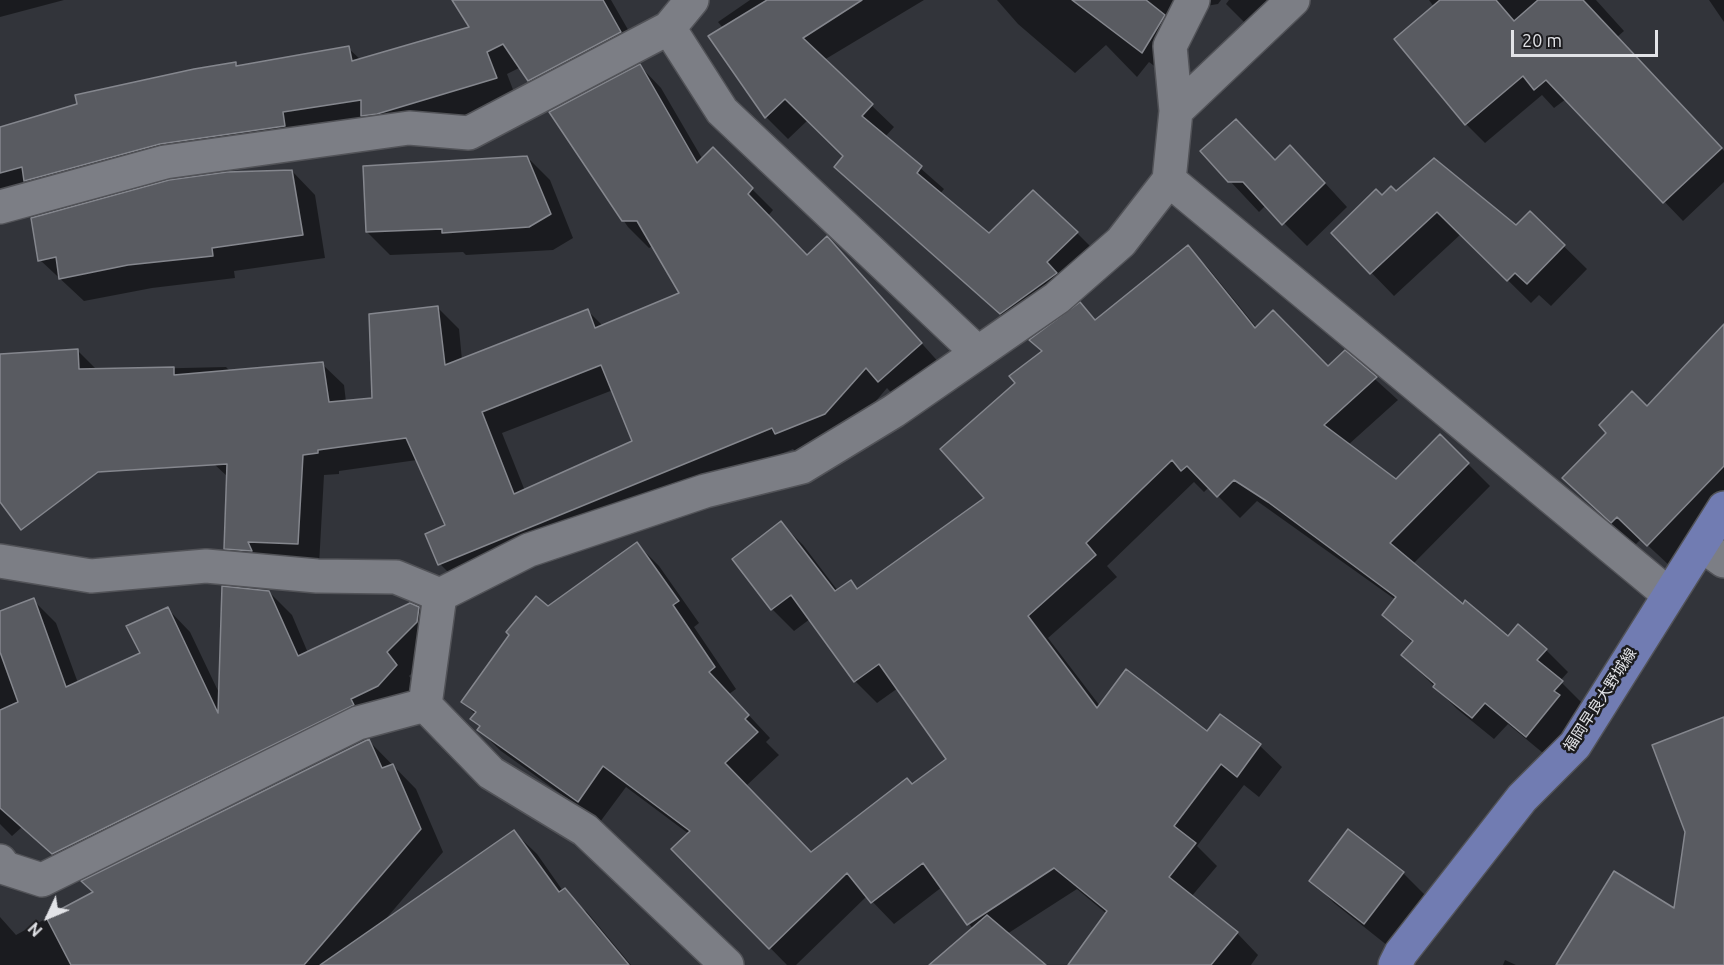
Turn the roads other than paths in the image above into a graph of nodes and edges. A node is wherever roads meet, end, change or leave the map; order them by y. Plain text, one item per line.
1 (692, 0) edge
2 (1192, 0) edge
3 (1293, 0) edge
4 (669, 28) junction
5 (1176, 111) junction
6 (1169, 180) junction
7 (0, 207) edge
8 (977, 352) junction
9 (1724, 508) edge
10 (1713, 553) edge
11 (0, 561) edge
12 (1668, 594) junction
13 (440, 595) junction
14 (425, 705) junction
15 (0, 861) edge
16 (727, 965) edge
17 (1395, 965) edge

1 - 4 street
2 - 5 street
3 - 5 street
4 - 7 street
4 - 8 street
5 - 6 street
6 - 8 street
6 - 12 street
8 - 13 street
9 - 10 main road, 福岡早良大野城線
10 - 12 main road, 福岡早良大野城線
11 - 13 street
12 - 17 main road, 福岡早良大野城線
13 - 14 street
14 - 15 street
14 - 16 street

